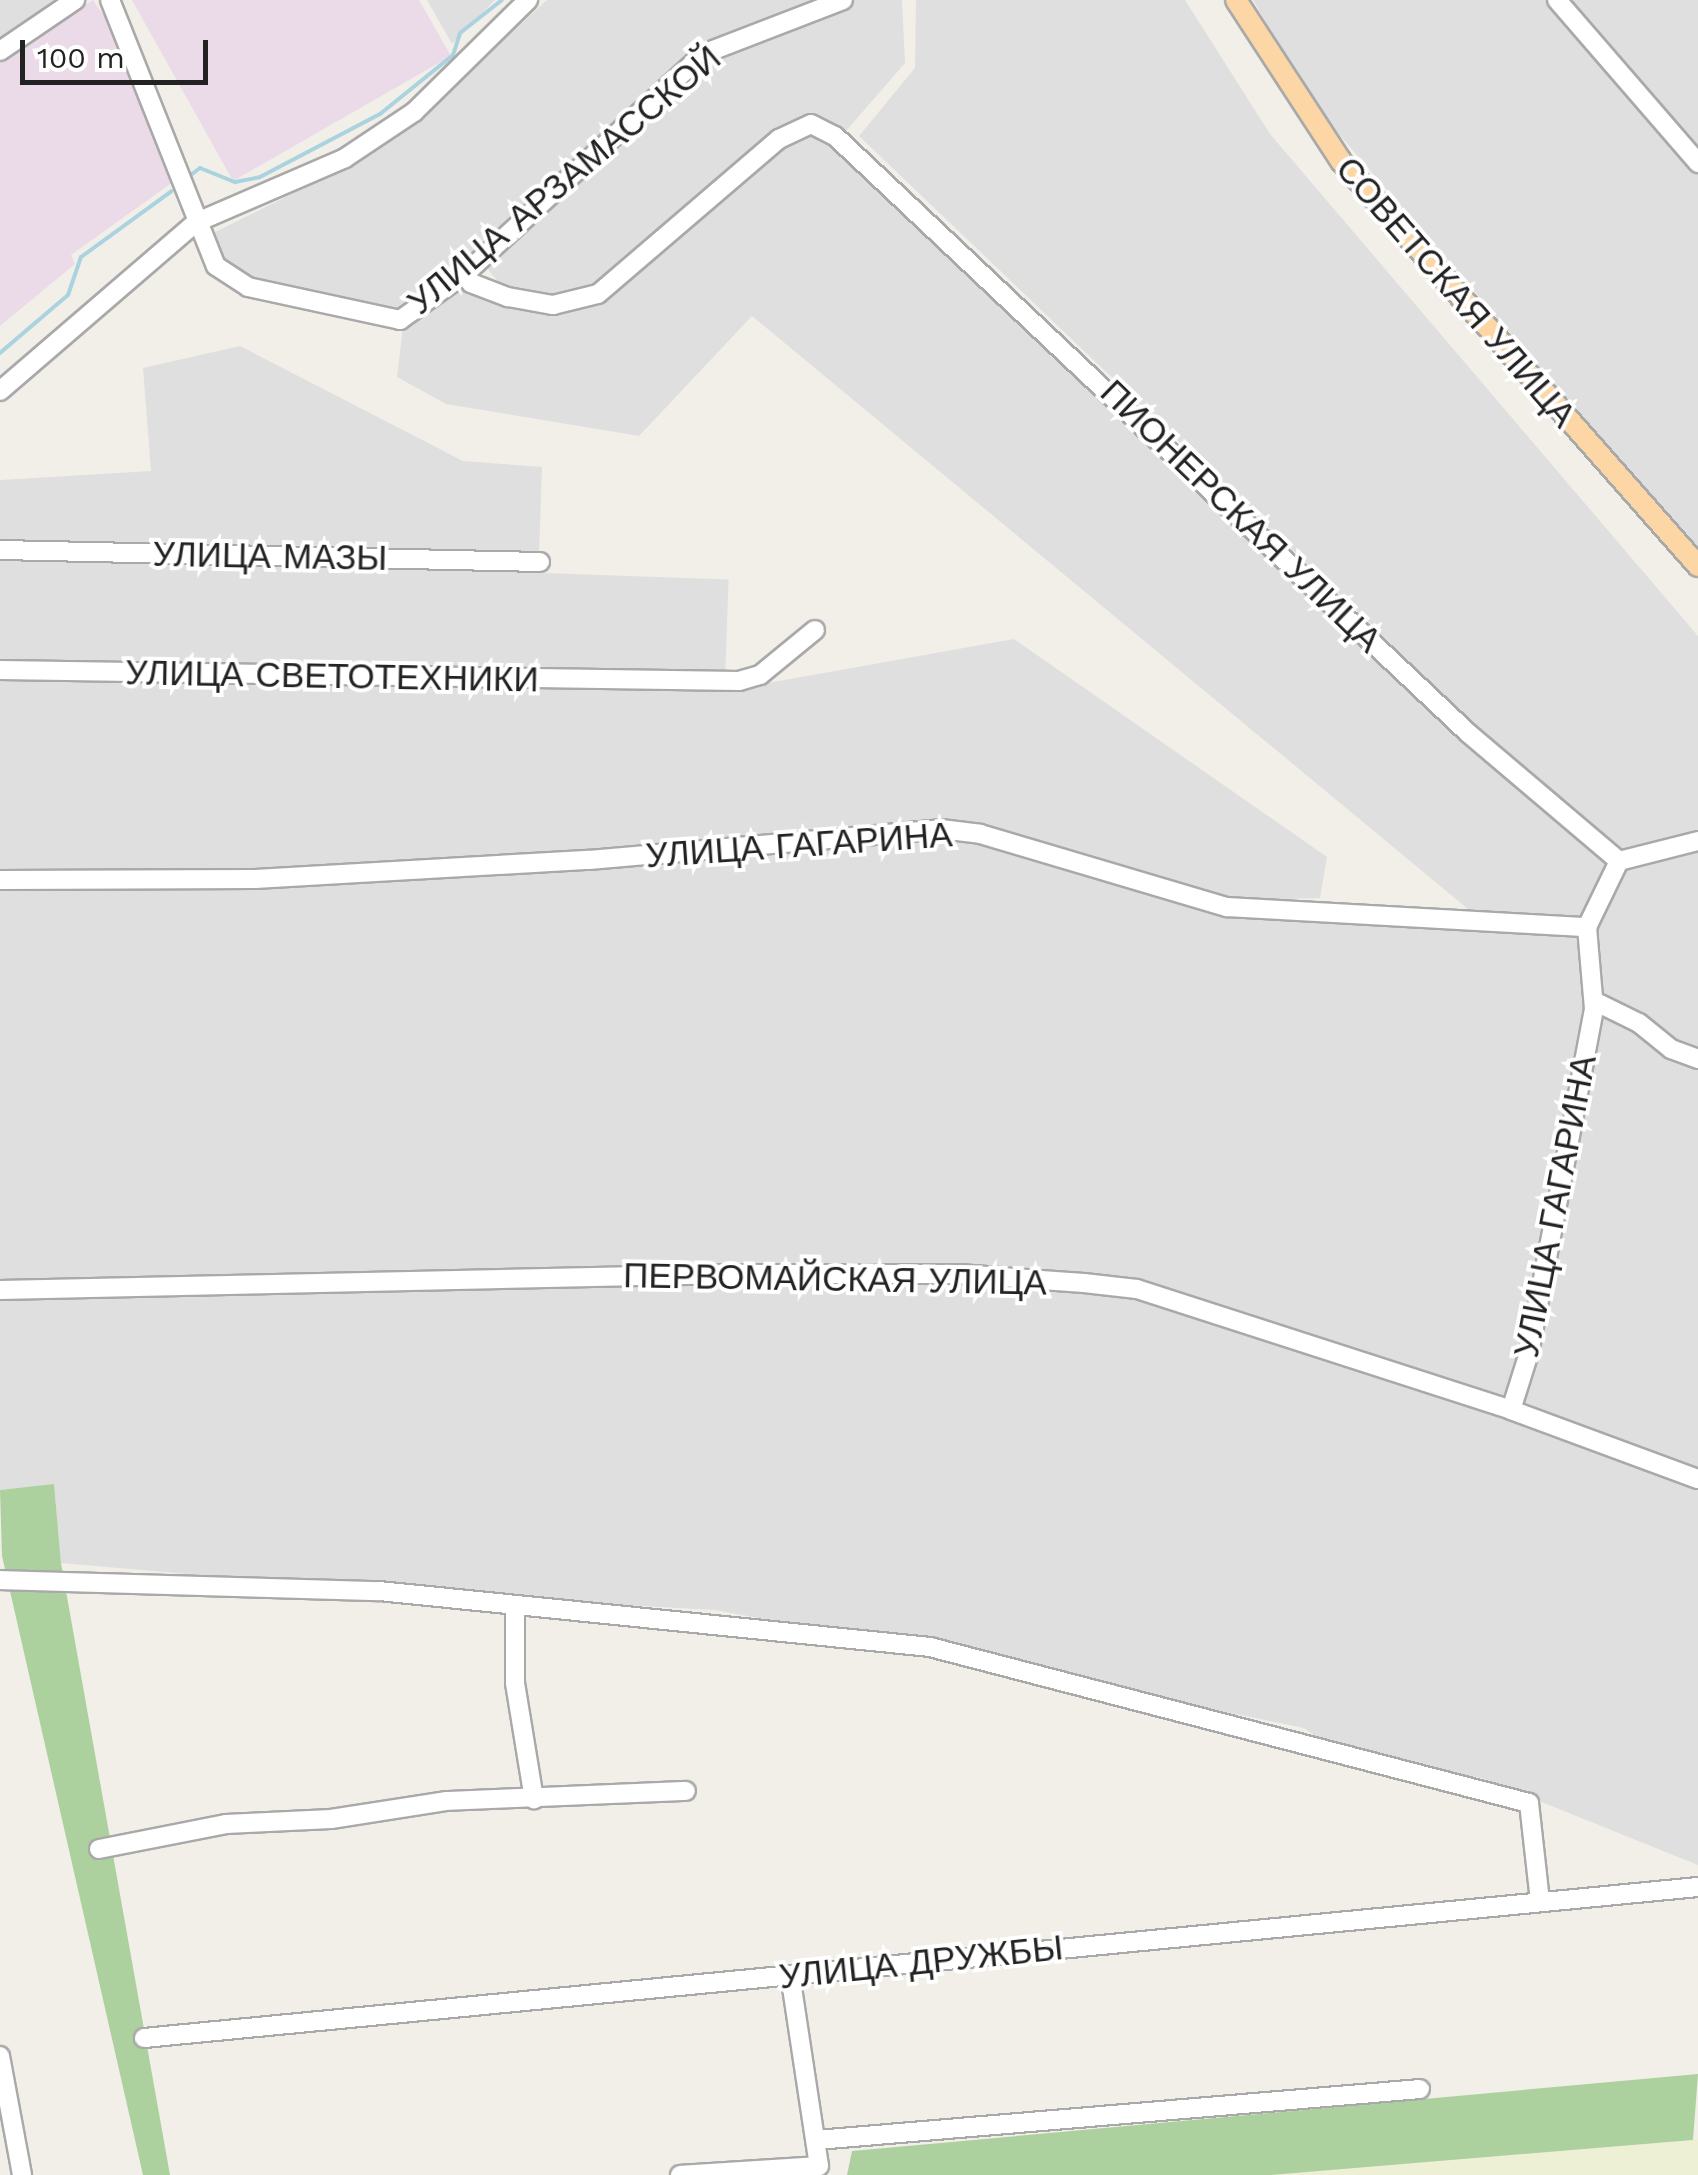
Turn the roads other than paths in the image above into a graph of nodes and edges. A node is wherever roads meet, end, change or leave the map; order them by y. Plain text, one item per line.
1 (75, 0) edge
2 (110, 0) edge
3 (528, 0) edge
4 (842, 0) edge
5 (1236, 0) edge
6 (1557, 0) edge
7 (0, 51) edge
8 (1698, 163) edge
9 (195, 224) junction
10 (466, 272) junction
11 (0, 392) edge
12 (0, 550) edge
13 (540, 562) dead end
14 (1698, 566) edge
15 (815, 630) dead end
16 (0, 670) edge
17 (1698, 841) edge
18 (1619, 861) junction
19 (0, 880) edge
20 (1587, 927) junction
21 (1594, 1001) junction
22 (1698, 1059) edge
23 (0, 1290) edge
24 (1510, 1410) junction
25 (1698, 1480) edge
26 (0, 1580) edge
27 (515, 1605) junction
28 (686, 1791) dead end
29 (534, 1799) junction
30 (98, 1849) dead end
31 (1698, 1887) edge
32 (1540, 1901) junction
33 (790, 1975) junction
34 (144, 2038) dead end
35 (0, 2056) edge
36 (1420, 2090) dead end
37 (816, 2140) junction
38 (22, 2175) edge
39 (680, 2175) edge

1 - 7 street
2 - 9 street, УЛИЦА АРЗАМАССКОЙ
3 - 9 street
4 - 10 street, УЛИЦА АРЗАМАССКОЙ
5 - 14 main road, СОВЕТСКАЯ УЛИЦА
6 - 8 street
9 - 10 street, УЛИЦА АРЗАМАССКОЙ
9 - 11 street
10 - 18 street, ПИОНЕРСКАЯ УЛИЦА
12 - 13 street, УЛИЦА МАЗЫ
15 - 16 street, УЛИЦА СВЕТОТЕХНИКИ
17 - 18 street
18 - 20 street
19 - 20 street, УЛИЦА ГАГАРИНА
20 - 21 street, УЛИЦА ГАГАРИНА
21 - 22 street, УЛИЦА ГАГАРИНА
21 - 24 street, УЛИЦА ГАГАРИНА
23 - 24 street, ПЕРВОМАЙСКАЯ УЛИЦА
24 - 25 street, ПЕРВОМАЙСКАЯ УЛИЦА
26 - 27 street
27 - 29 street
27 - 32 street
28 - 29 street
29 - 30 street
31 - 32 street, УЛИЦА ДРУЖБЫ
32 - 33 street, УЛИЦА ДРУЖБЫ
33 - 34 street, УЛИЦА ДРУЖБЫ
33 - 37 street
35 - 38 street
36 - 37 street
37 - 39 street

